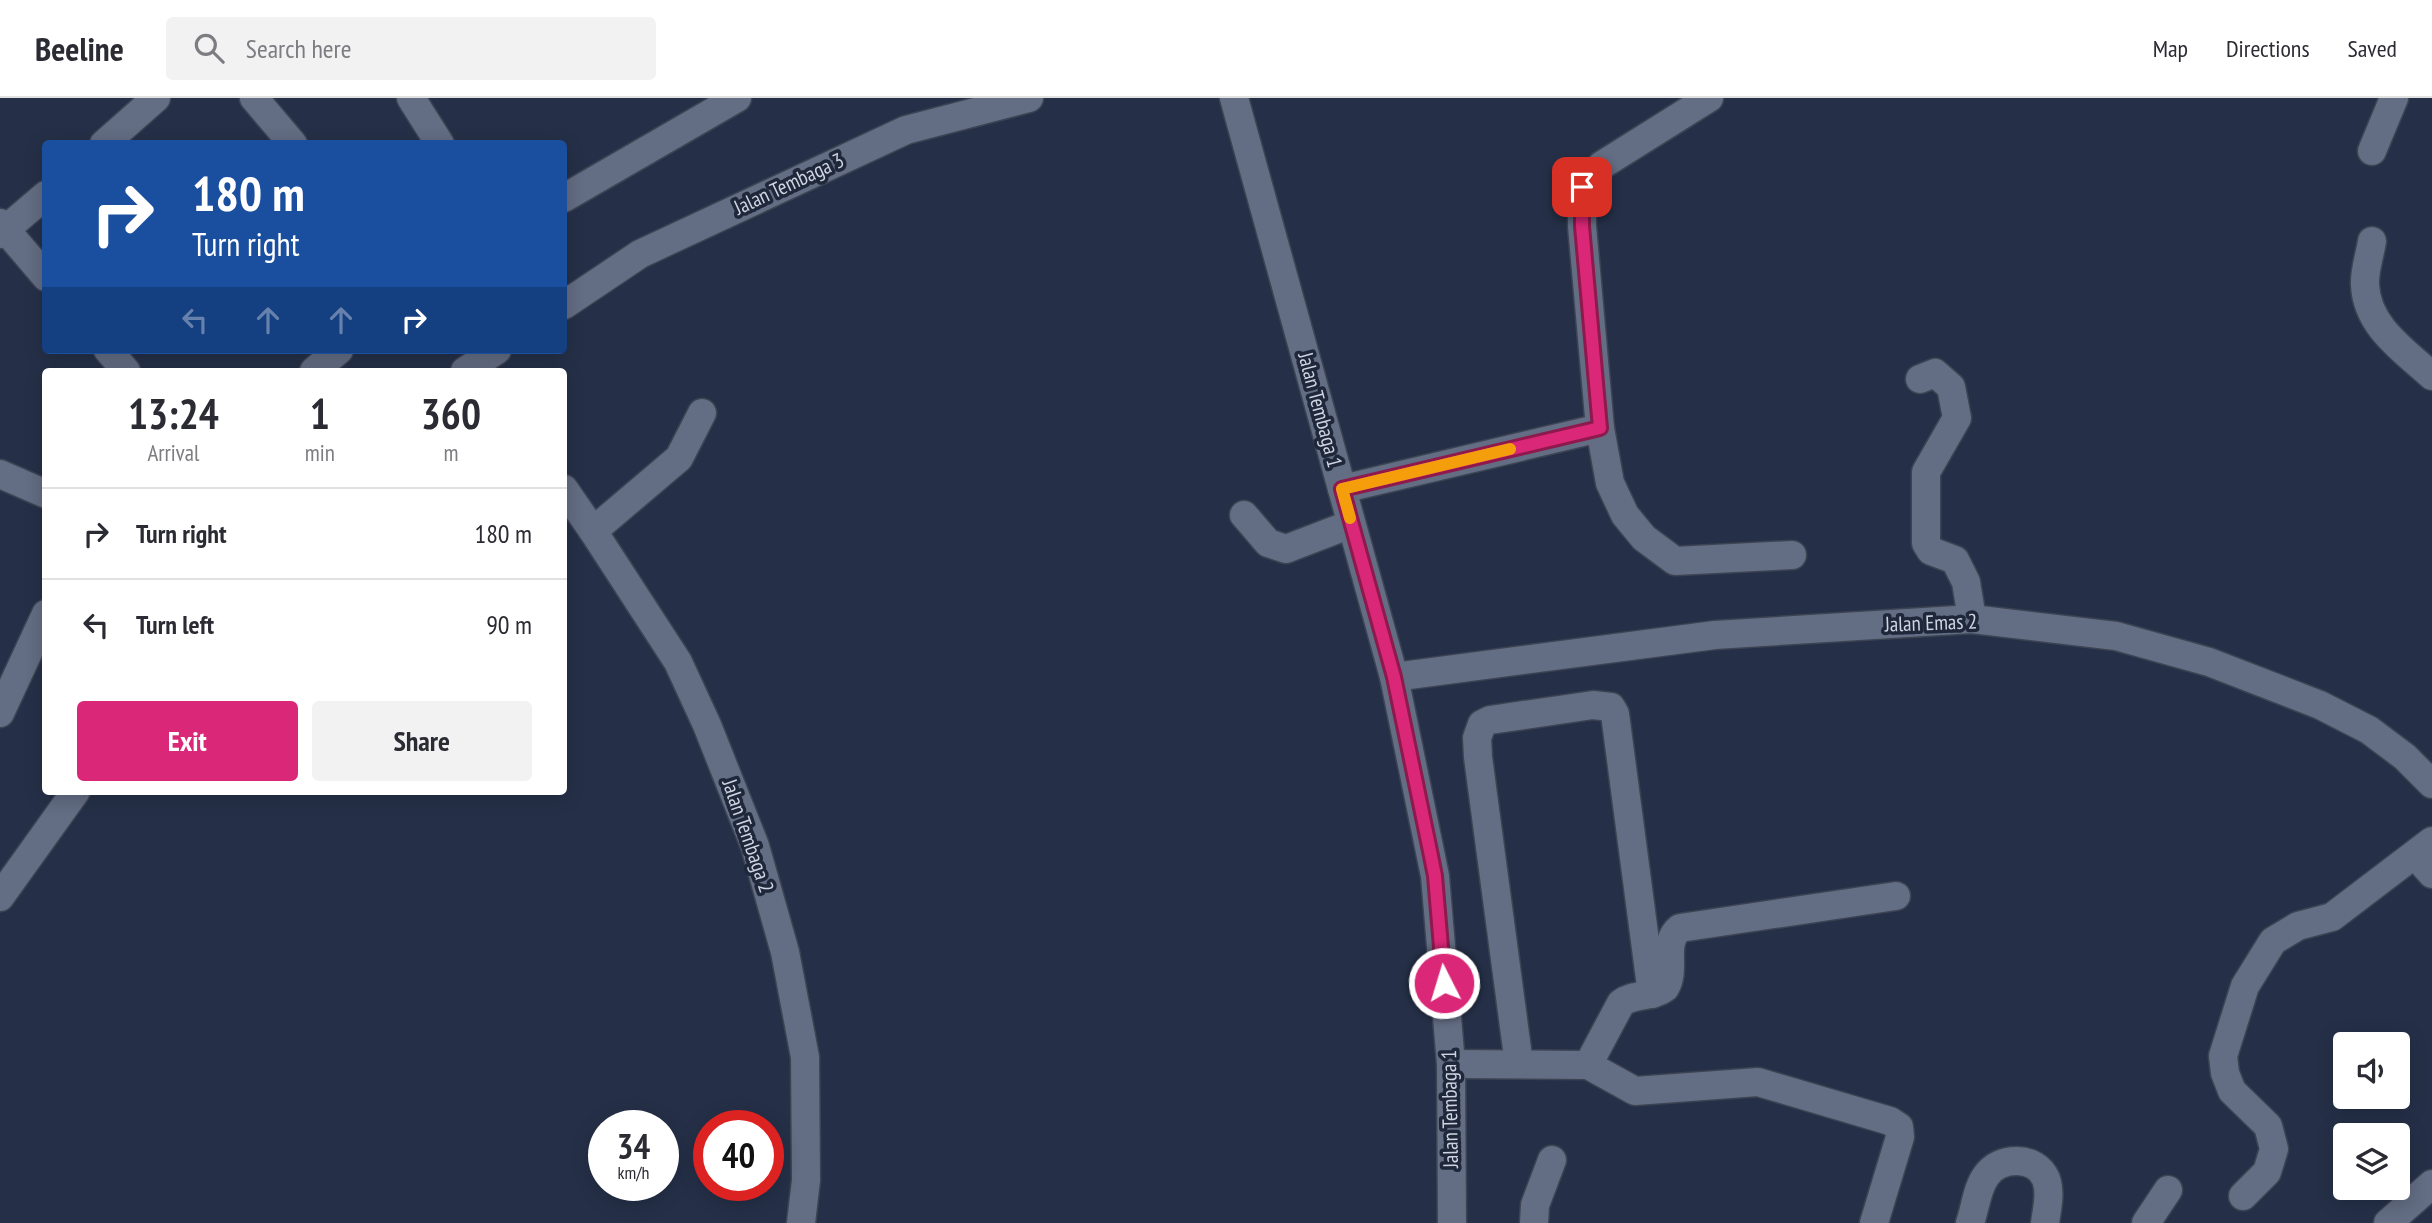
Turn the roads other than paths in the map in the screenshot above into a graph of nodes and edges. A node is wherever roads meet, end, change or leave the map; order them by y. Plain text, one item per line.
1 (156, 98) edge
2 (254, 98) edge
3 (411, 98) edge
4 (737, 98) edge
5 (1028, 98) edge
6 (1234, 98) edge
7 (1709, 98) edge
8 (2394, 98) edge
9 (109, 140) edge
10 (290, 140) edge
11 (437, 140) edge
12 (2372, 151) dead end
13 (567, 196) edge
14 (42, 198) edge
15 (2, 229) edge
16 (2372, 241) dead end
17 (42, 273) edge
18 (567, 303) edge
19 (111, 354) edge
20 (334, 354) edge
21 (123, 368) edge
22 (318, 368) edge
23 (2432, 376) edge
24 (1920, 379) dead end
25 (702, 413) dead end
26 (1600, 428) junction
27 (0, 474) edge
28 (1342, 489) junction
29 (42, 492) edge
30 (567, 493) edge
31 (1244, 515) dead end
32 (1351, 524) junction
33 (593, 530) junction
34 (1792, 555) dead end
35 (1972, 619) junction
36 (42, 623) edge
37 (1394, 677) junction
38 (0, 713) edge
39 (2432, 784) edge
40 (73, 795) edge
41 (2426, 857) edge
42 (1896, 896) dead end
43 (0, 897) edge
44 (1652, 995) junction
45 (1451, 1063) junction
46 (1519, 1064) junction
47 (1588, 1065) junction
48 (1552, 1160) dead end
49 (2432, 1184) edge
50 (2168, 1190) dead end
51 (2243, 1196) dead end
52 (801, 1223) edge
53 (1452, 1223) edge
54 (1534, 1223) edge
55 (1874, 1223) edge
56 (1970, 1223) edge
57 (2045, 1223) edge
58 (2146, 1223) edge
59 (2388, 1223) edge

1 - 9 street
2 - 10 street
3 - 11 street
4 - 13 street
5 - 18 street, Jalan Tembaga 3
6 - 28 street, Jalan Tembaga 1
7 - 26 street
8 - 12 street
14 - 15 street
15 - 17 street
16 - 23 street
19 - 21 street
20 - 22 street
24 - 35 street
25 - 33 street
26 - 28 street
26 - 34 street
27 - 29 street
28 - 32 street, Jalan Tembaga 1
30 - 33 street, Jalan Tembaga 2
31 - 32 street
32 - 37 street, Jalan Tembaga 1
33 - 52 street, Jalan Tembaga 2
35 - 37 street, Jalan Emas 2
35 - 39 street, Jalan Emas 2
36 - 38 street
37 - 45 street, Jalan Tembaga 1
40 - 43 street
41 - 51 street
42 - 44 street
44 - 46 street
44 - 47 street
45 - 46 street
45 - 53 street, Jalan Tembaga 1
46 - 47 street
47 - 55 street
48 - 54 street
49 - 59 street
50 - 58 street
56 - 57 street

